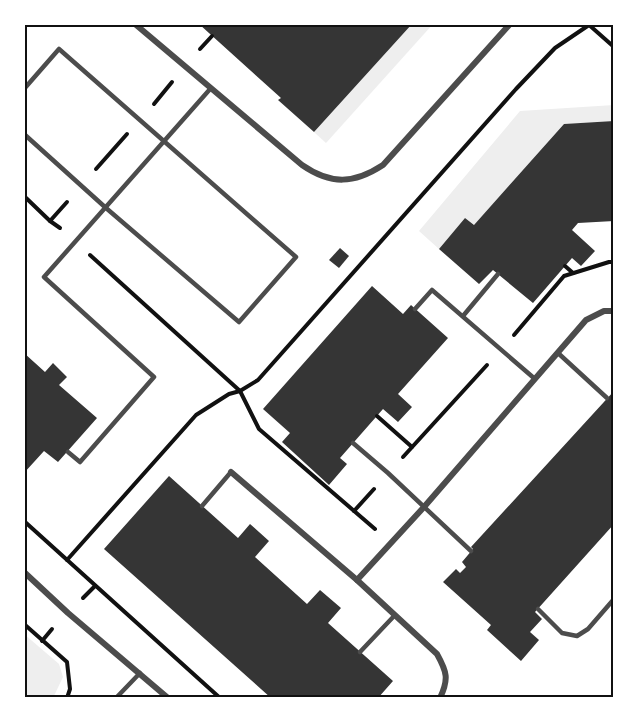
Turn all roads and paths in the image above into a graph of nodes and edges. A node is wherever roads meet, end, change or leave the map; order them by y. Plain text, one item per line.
1 (135, 24) edge
2 (510, 24) edge
3 (589, 24) edge
4 (614, 47) edge
5 (211, 88) junction
6 (24, 89) edge
7 (24, 134) edge
8 (165, 141) junction
9 (24, 196) edge
10 (106, 208) junction
11 (50, 221) dead end
12 (614, 262) edge
13 (565, 266) dead end
14 (573, 273) junction
15 (498, 274) dead end
16 (415, 309) dead end
17 (614, 311) edge
18 (463, 316) junction
19 (502, 349) junction
20 (558, 353) junction
21 (536, 379) junction
22 (607, 398) dead end
23 (377, 416) dead end
24 (353, 443) dead end
25 (412, 447) junction
26 (68, 452) dead end
27 (231, 472) joint
28 (388, 473) junction
29 (202, 506) dead end
30 (424, 507) junction
31 (354, 511) dead end
32 (24, 521) edge
33 (471, 551) dead end
34 (68, 560) junction
35 (24, 572) edge
36 (357, 580) junction
37 (614, 600) edge
38 (538, 609) dead end
39 (395, 615) junction
40 (24, 624) edge
41 (360, 652) dead end
42 (140, 673) junction
43 (67, 698) edge
44 (116, 698) edge
45 (168, 698) edge
46 (220, 698) edge
47 (440, 698) edge

1 - 5 street
2 - 5 street
3 - 4 path
3 - 34 path
5 - 8 lane
6 - 8 lane
7 - 10 lane
8 - 10 lane
8 - 10 lane
9 - 11 path
10 - 26 lane
12 - 14 path
13 - 14 path
14 - 19 path
15 - 18 lane
16 - 18 lane
17 - 20 street
18 - 19 lane
19 - 21 lane
19 - 25 path
20 - 21 street
20 - 22 lane
21 - 30 street
23 - 25 path
24 - 28 lane
25 - 28 path
27 - 29 lane
27 - 36 street
28 - 30 lane
28 - 31 path
30 - 33 lane
30 - 36 street
32 - 34 path
34 - 46 path
35 - 42 street
36 - 39 street
37 - 38 lane
39 - 41 lane
39 - 47 street
40 - 43 path
42 - 44 lane
42 - 45 street

